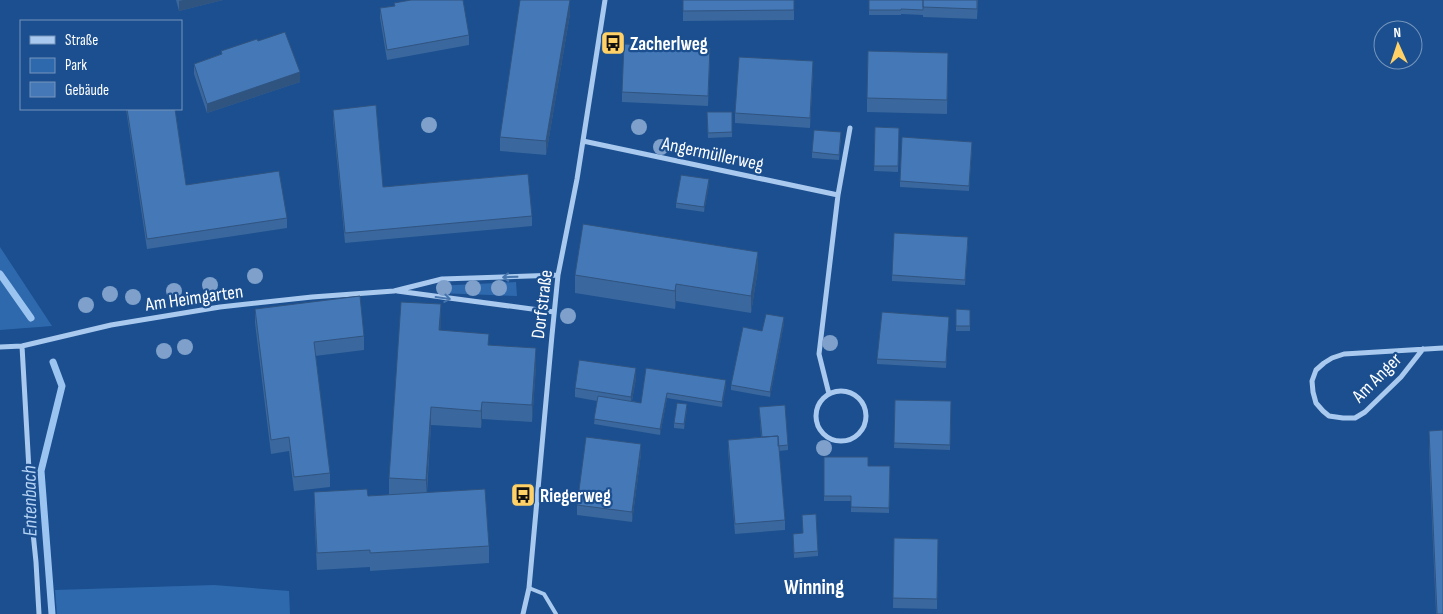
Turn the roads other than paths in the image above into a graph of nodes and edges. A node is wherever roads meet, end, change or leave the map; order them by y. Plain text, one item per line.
1 (605, 0) edge
2 (850, 128) dead end
3 (583, 141) junction
4 (838, 195) junction
5 (558, 275) junction
6 (394, 291) junction
7 (554, 312) junction
8 (22, 346) junction
9 (0, 347) edge
10 (1443, 348) edge
11 (1423, 349) junction
12 (829, 394) junction
13 (529, 588) junction
14 (39, 614) edge
15 (523, 614) edge
16 (556, 614) edge

1 - 3 street, Dorfstraße
2 - 4 street
3 - 4 street, Angermüllerweg
3 - 5 street, Dorfstraße
4 - 12 street
5 -> 6 street, Am Heimgarten
5 - 7 street, Dorfstraße
6 -> 7 street, Am Heimgarten
6 - 8 street, Am Heimgarten
7 - 13 street, Dorfstraße
8 - 9 street, Am Heimgarten
8 - 14 street
10 - 11 street, Am Anger
11 - 11 street, Am Anger
12 - 12 street
13 - 15 street, Dorfstraße
13 - 16 lane

